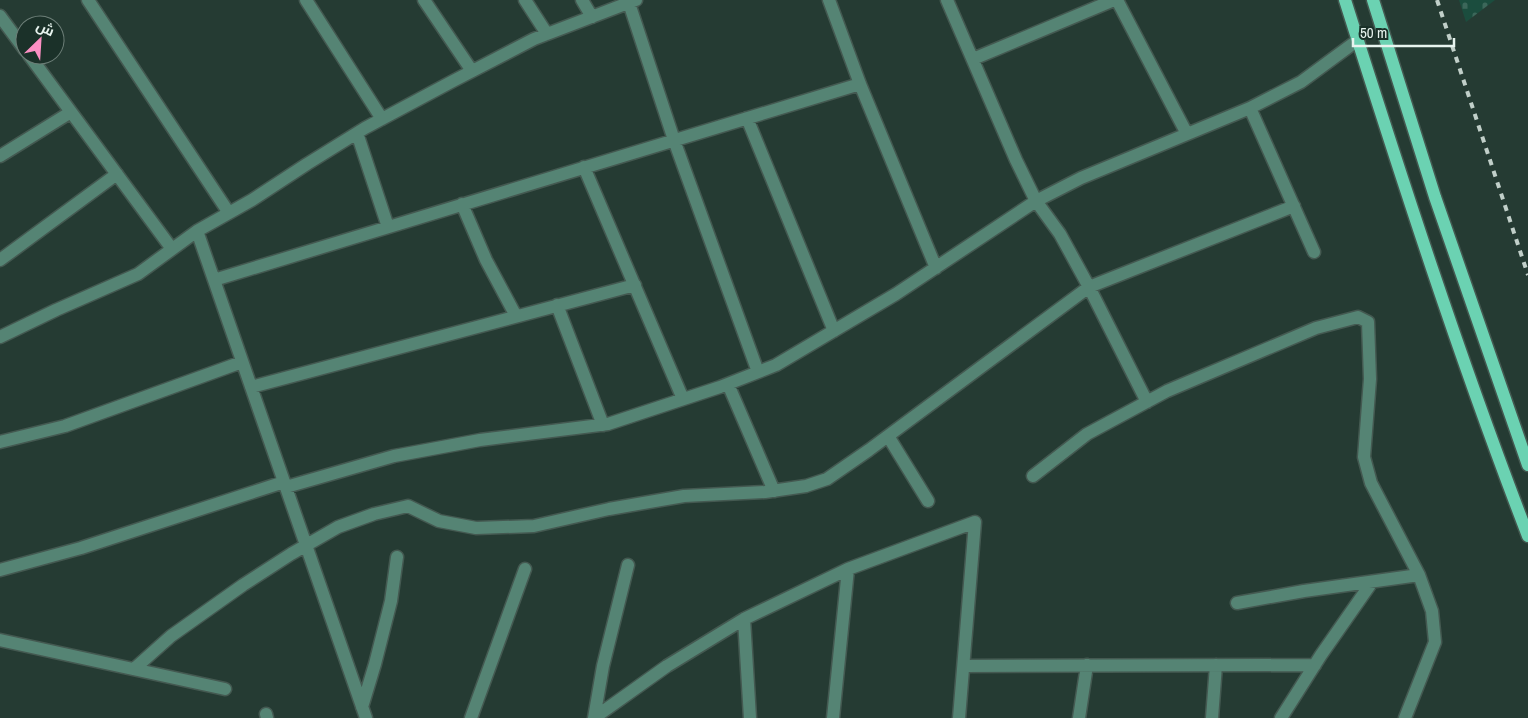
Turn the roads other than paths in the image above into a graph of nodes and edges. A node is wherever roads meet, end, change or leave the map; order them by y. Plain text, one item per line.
1 (88, 0) edge
2 (306, 0) edge
3 (424, 0) edge
4 (525, 0) edge
5 (582, 0) edge
6 (829, 0) edge
7 (946, 0) edge
8 (1116, 0) edge
9 (1345, 0) edge
10 (1373, 0) edge
11 (633, 1) edge
12 (592, 17) junction
13 (2, 22) edge
14 (547, 34) junction
15 (15, 38) edge
16 (1358, 40) junction
17 (973, 59) junction
18 (36, 65) edge
19 (472, 71) junction
20 (860, 84) junction
21 (1250, 108) junction
22 (71, 112) junction
23 (747, 118) junction
24 (382, 119) junction
25 (357, 133) junction
26 (1187, 134) junction
27 (674, 140) junction
28 (0, 156) edge
29 (584, 167) junction
30 (117, 174) junction
31 (1036, 201) junction
32 (462, 204) junction
33 (1294, 206) junction
34 (229, 213) junction
35 (388, 227) junction
36 (197, 231) junction
37 (172, 249) junction
38 (1314, 252) dead end
39 (0, 260) edge
40 (936, 268) junction
41 (214, 280) junction
42 (635, 285) junction
43 (1089, 287) junction
44 (557, 305) junction
45 (516, 316) junction
46 (834, 331) junction
47 (0, 338) edge
48 (242, 362) junction
49 (758, 372) junction
50 (728, 384) junction
51 (251, 387) junction
52 (683, 399) junction
53 (1147, 402) junction
54 (603, 425) junction
55 (888, 436) junction
56 (0, 442) edge
57 (1528, 465) edge
58 (1033, 476) dead end
59 (285, 484) junction
60 (774, 491) junction
61 (928, 500) dead end
62 (1528, 536) edge
63 (306, 546) junction
64 (397, 557) dead end
65 (628, 565) dead end
66 (526, 569) dead end
67 (848, 569) junction
68 (0, 570) edge
69 (1419, 576) junction
70 (1372, 582) junction
71 (1237, 603) dead end
72 (744, 619) junction
73 (0, 640) edge
74 (1087, 665) junction
75 (1216, 665) junction
76 (1314, 665) junction
77 (964, 666) junction
78 (134, 670) junction
79 (225, 689) dead end
80 (364, 712) edge
81 (471, 718) edge
82 (594, 718) edge
83 (750, 718) edge
84 (833, 718) edge
85 (960, 718) edge
86 (1079, 718) edge
87 (1212, 718) edge
88 (1280, 718) edge
89 (1405, 718) edge

1 - 34 street
2 - 24 street
3 - 19 street
4 - 14 street
5 - 12 street
6 - 20 street
7 - 17 street
8 - 17 street
8 - 26 street
9 - 16 main road
10 - 57 main road
11 - 12 street
11 - 27 street
12 - 14 street
13 - 15 street
14 - 19 street
16 - 21 street
16 - 62 main road
17 - 31 street
18 - 22 street
19 - 24 street
20 - 23 street
20 - 40 street
21 - 26 street
21 - 33 street
22 - 28 street
22 - 30 street
23 - 27 street
23 - 46 street
24 - 25 street
25 - 34 street
25 - 35 street
26 - 31 street
27 - 29 street
27 - 49 street
29 - 32 street
29 - 42 street
30 - 37 street
30 - 39 street
31 - 40 street
31 - 43 street
32 - 35 street
32 - 45 street
33 - 38 street
33 - 43 street
34 - 36 street
35 - 41 street
36 - 37 street
36 - 41 street
37 - 47 street
40 - 46 street
41 - 48 street
42 - 44 street
42 - 52 street
43 - 53 street
43 - 55 street
44 - 45 street
44 - 54 street
45 - 51 street
46 - 49 street
48 - 51 street
48 - 56 street
49 - 50 street
50 - 52 street
50 - 60 street
51 - 59 street
52 - 54 street
53 - 58 street
53 - 69 street
54 - 59 street
55 - 60 street
55 - 61 street
59 - 63 street
59 - 68 street
60 - 63 street
63 - 78 street
63 - 80 street
64 - 80 street
65 - 82 street
66 - 81 street
67 - 72 street
67 - 77 street
67 - 84 street
69 - 70 street
69 - 89 street
70 - 71 street
70 - 76 street
72 - 82 street
72 - 83 street
73 - 78 street
74 - 75 street
74 - 77 street
74 - 86 street
75 - 76 street
75 - 87 street
76 - 88 street
77 - 85 street
78 - 79 street

